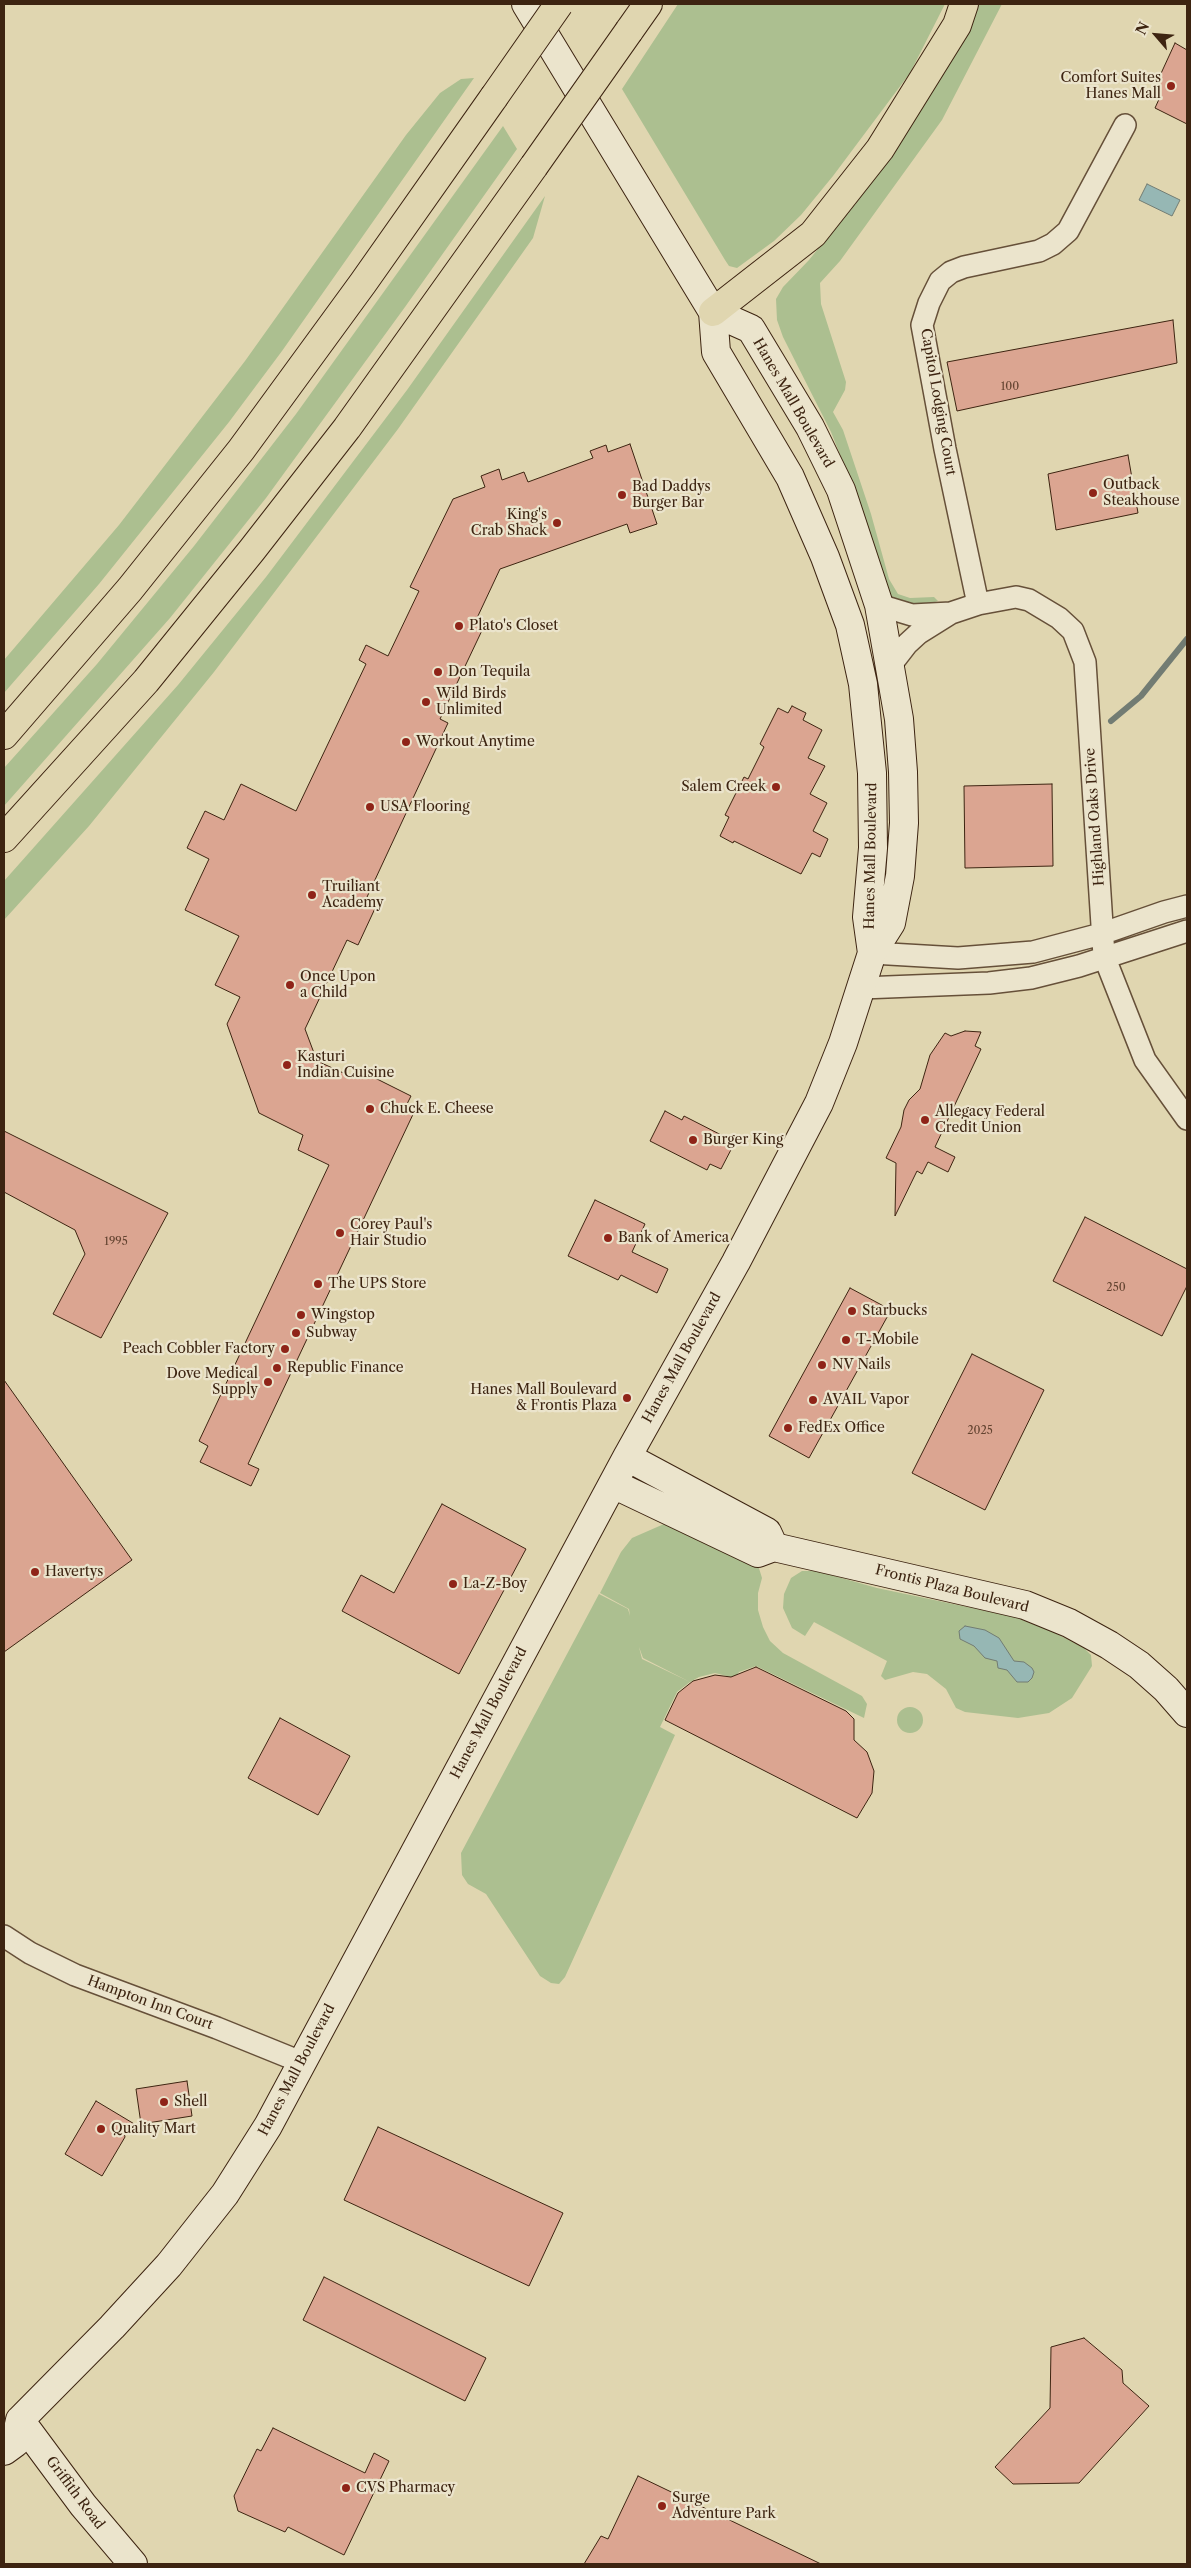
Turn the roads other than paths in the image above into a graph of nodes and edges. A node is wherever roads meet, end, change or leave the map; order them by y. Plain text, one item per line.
1 (526, 4) edge
2 (559, 4) edge
3 (648, 4) edge
4 (964, 4) edge
5 (1125, 125) dead end
6 (713, 312) junction
7 (978, 604) junction
8 (878, 606) junction
9 (951, 613) junction
10 (890, 666) junction
11 (4, 735) edge
12 (4, 838) edge
13 (1187, 906) edge
14 (1187, 931) edge
15 (1101, 934) junction
16 (872, 953) junction
17 (1104, 956) junction
18 (862, 988) junction
19 (1187, 1120) edge
20 (627, 1457) junction
21 (612, 1484) junction
22 (774, 1547) junction
23 (1187, 1713) edge
24 (4, 1936) edge
25 (301, 2062) junction
26 (12, 2417) edge
27 (4, 2451) edge
28 (133, 2564) edge

1 - 6 main road, Hanes Mall Boulevard
2 - 11 highway, bridge
3 - 12 highway, bridge
4 - 6 highway
5 - 7 street, Capitol Lodging Court
6 - 8 main road, Hanes Mall Boulevard
6 - 16 main road, Hanes Mall Boulevard
7 - 9 street, Highland Oaks Drive
7 - 15 street, Highland Oaks Drive
8 - 9 street, Highland Oaks Drive
8 - 10 main road, Hanes Mall Boulevard
9 - 10 street, Highland Oaks Drive
10 - 16 main road, Hanes Mall Boulevard
13 - 15 street
14 - 17 street
15 - 16 street
15 - 17 street, Highland Oaks Drive
16 - 18 main road, Hanes Mall Boulevard
17 - 18 street
17 - 19 street, Highland Oaks Drive
18 - 20 main road, Hanes Mall Boulevard
20 - 21 main road, Hanes Mall Boulevard
20 - 22 main road
21 - 22 main road, Frontis Plaza Boulevard
21 - 25 main road, Hanes Mall Boulevard
22 - 23 main road, Frontis Plaza Boulevard
24 - 25 street, Hampton Inn Court
25 - 26 main road, Hanes Mall Boulevard
26 - 27 main road
26 - 28 main road, Griffith Road

